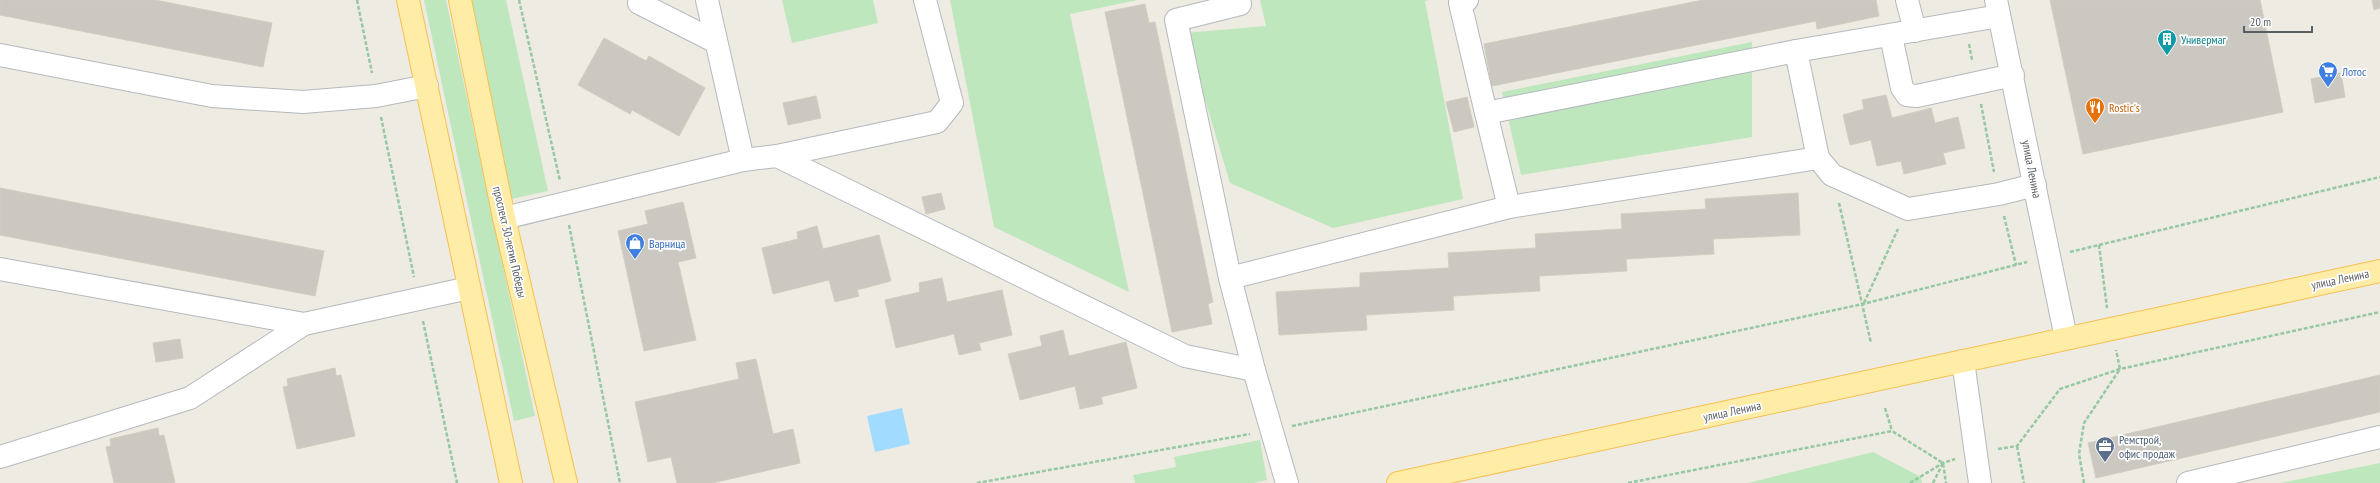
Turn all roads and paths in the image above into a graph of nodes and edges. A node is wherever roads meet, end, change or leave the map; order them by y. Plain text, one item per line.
1 (357, 0) edge
2 (408, 0) edge
3 (460, 0) edge
4 (518, 0) edge
5 (707, 0) edge
6 (925, 0) edge
7 (1239, 0) edge
8 (1468, 0) edge
9 (1907, 0) edge
10 (639, 3) dead end
11 (1997, 8) edge
12 (1964, 22) junction
13 (1915, 31) junction
14 (1891, 36) junction
15 (716, 42) junction
16 (1796, 51) junction
17 (0, 55) edge
18 (2013, 75) junction
19 (1977, 83) junction
20 (427, 86) junction
21 (376, 96) junction
22 (1486, 113) junction
23 (777, 156) junction
24 (1818, 158) junction
25 (743, 160) junction
26 (1832, 175) junction
27 (2380, 177) edge
28 (2036, 185) junction
29 (1999, 194) junction
30 (565, 202) junction
31 (1509, 207) junction
32 (1908, 209) junction
33 (504, 218) junction
34 (2065, 253) dead end
35 (2034, 261) dead end
36 (2016, 265) junction
37 (0, 269) edge
38 (2380, 271) edge
39 (1230, 278) junction
40 (469, 288) junction
41 (419, 301) junction
42 (1864, 304) junction
43 (2380, 312) edge
44 (304, 324) junction
45 (2066, 338) junction
46 (1871, 343) dead end
47 (1963, 361) junction
48 (2120, 369) junction
49 (1254, 370) junction
50 (1885, 408) dead end
51 (1272, 430) junction
52 (1892, 431) junction
53 (2380, 437) edge
54 (2017, 446) junction
55 (1995, 449) dead end
56 (0, 457) edge
57 (1956, 459) dead end
58 (1943, 463) junction
59 (457, 483) edge
60 (511, 483) edge
61 (566, 483) edge
62 (620, 483) edge
63 (977, 483) edge
64 (1287, 483) edge
65 (1398, 483) edge
66 (1628, 483) edge
67 (1910, 483) edge
68 (1933, 483) edge
69 (1946, 483) edge
70 (1980, 483) edge
71 (2024, 483) edge
72 (2084, 483) edge
73 (2188, 483) edge

1 - 21 path
2 - 20 main road
3 - 33 main road, проспект 30-летия Победы
4 - 30 path
5 - 15 street
6 - 23 street
7 - 39 street
8 - 22 street
9 - 13 street
10 - 15 street
11 - 12 street
11 - 18 street, улица Ленина
12 - 13 street
12 - 19 path
13 - 14 street
14 - 16 street
14 - 19 street
15 - 25 street
16 - 22 street
16 - 24 street
17 - 21 street
18 - 19 street
18 - 28 street, улица Ленина
19 - 29 path
20 - 21 street
20 - 40 main road
21 - 41 path
22 - 31 street
23 - 25 street
23 - 49 street
24 - 26 street
24 - 31 street
25 - 30 street
26 - 32 street
26 - 42 path
27 - 34 path
28 - 29 street
28 - 45 street, улица Ленина
29 - 32 street
29 - 36 path
30 - 33 street
30 - 62 path
31 - 39 street
32 - 42 path
33 - 61 main road, проспект 30-летия Победы
35 - 36 path
36 - 42 path
37 - 44 street
38 - 45 main road, улица Ленина
39 - 49 street
40 - 41 street
40 - 60 main road
41 - 44 street
41 - 59 path
42 - 46 path
42 - 51 path
43 - 48 path
44 - 56 street
45 - 47 main road, улица Ленина
47 - 65 main road, улица Ленина
47 - 70 street
48 - 54 path
48 - 72 path
49 - 51 street
50 - 52 path
51 - 63 path
51 - 64 street
52 - 58 path
52 - 66 path
53 - 73 street
54 - 55 path
54 - 71 path
57 - 58 path
58 - 67 path
58 - 68 path
58 - 69 path

